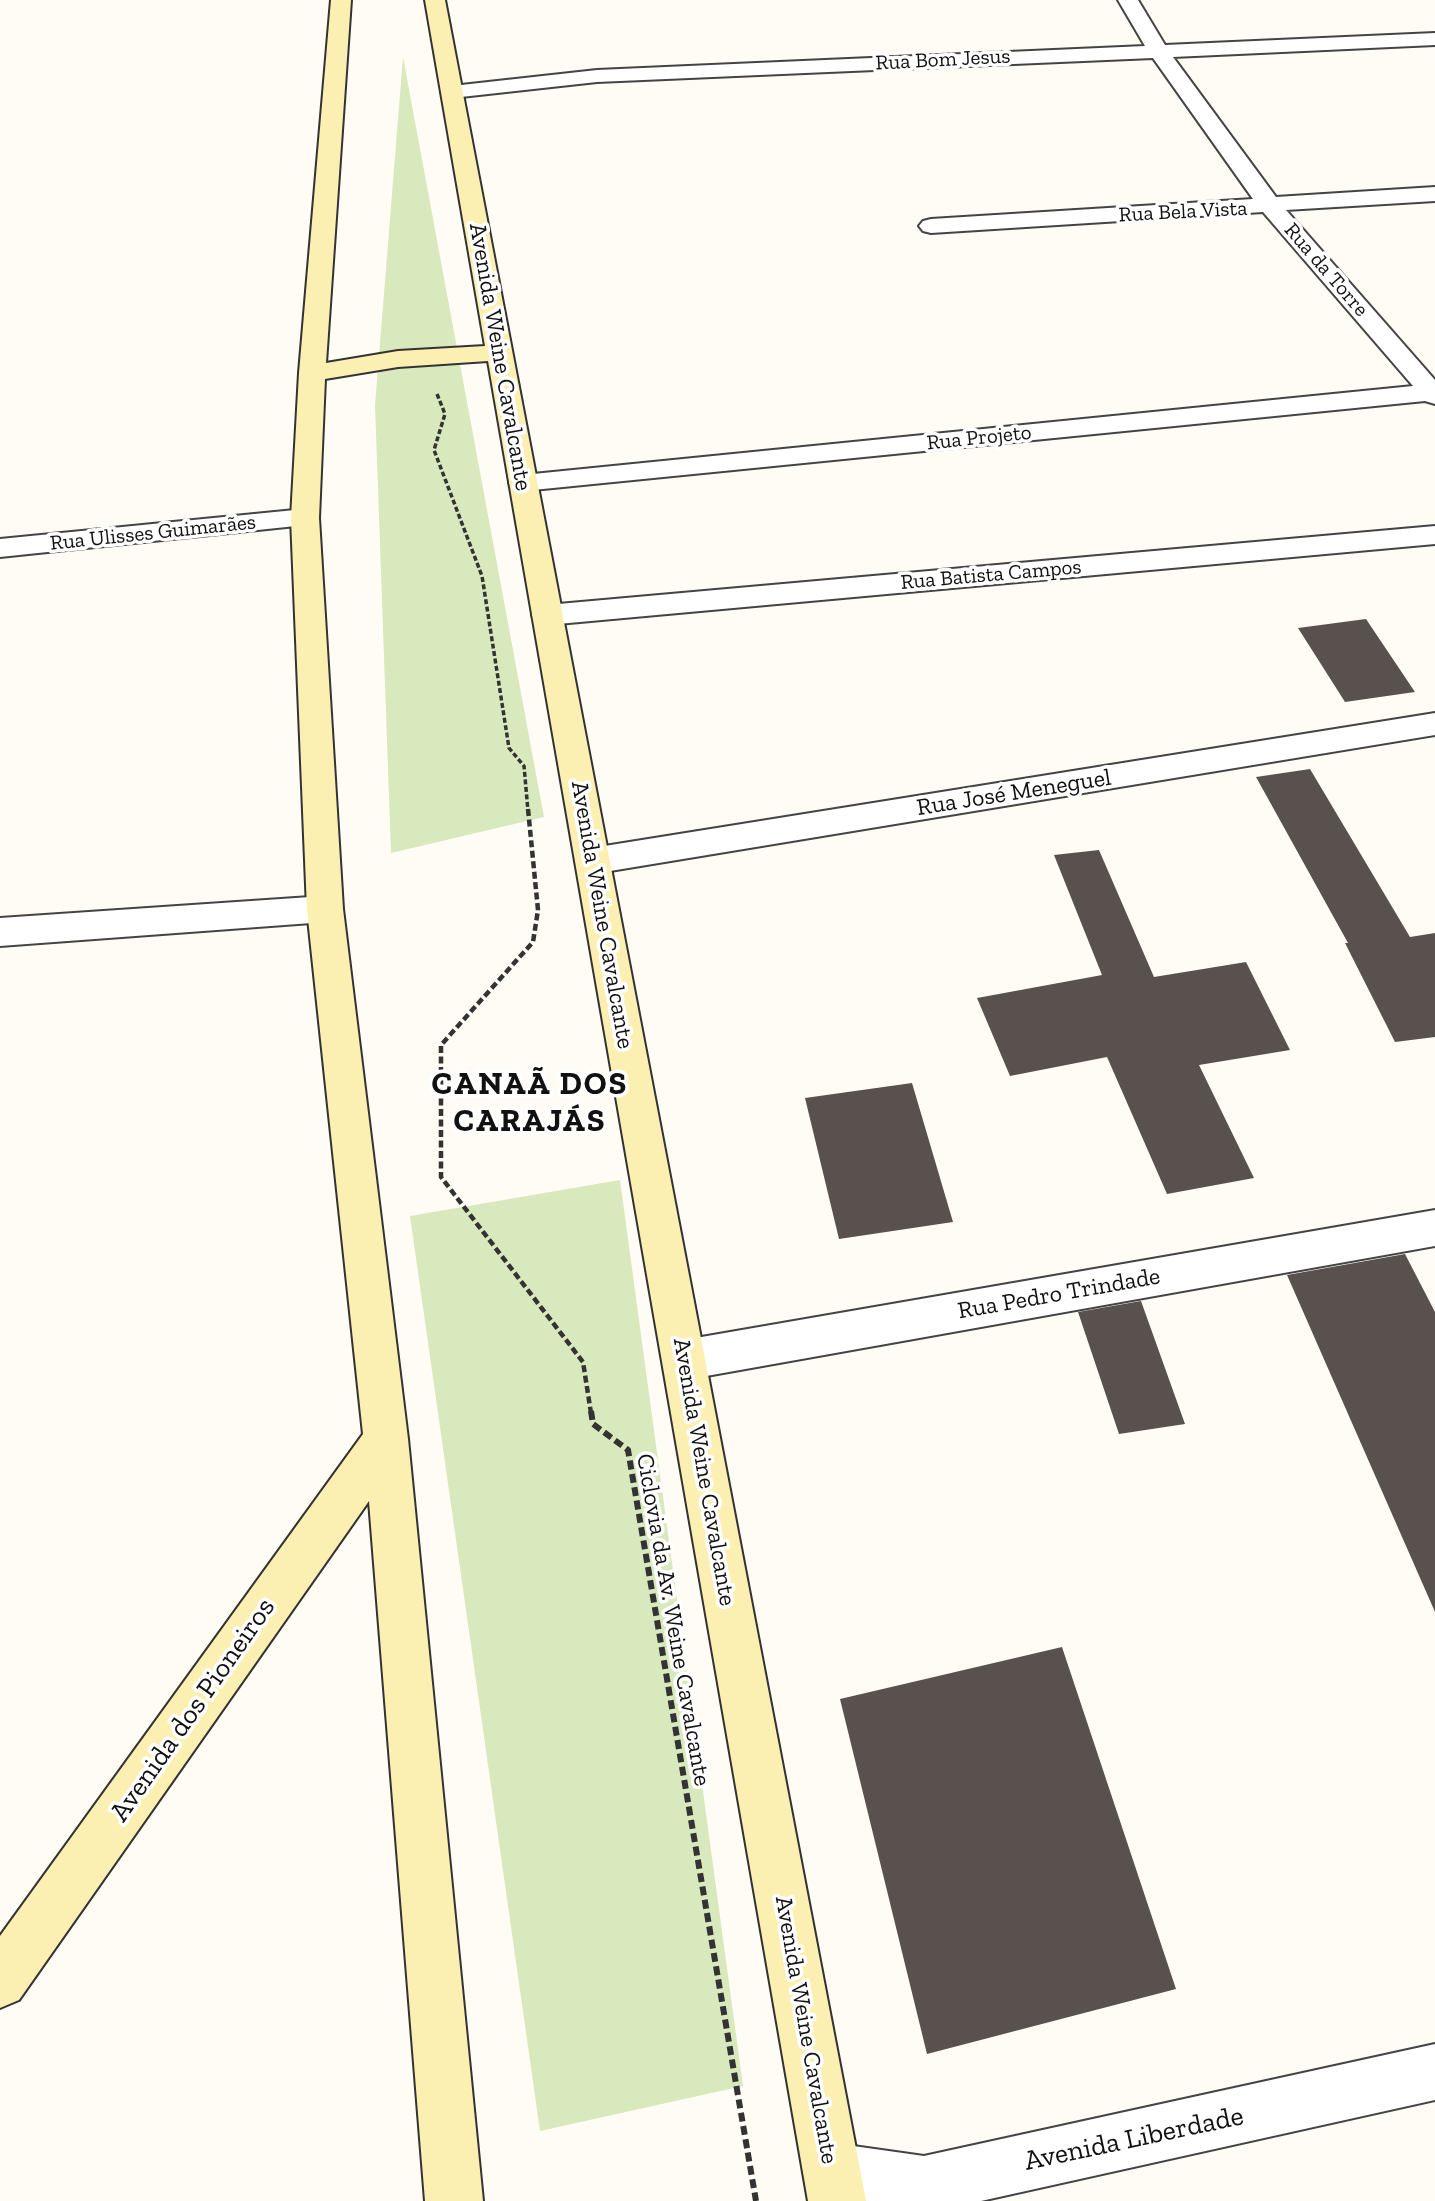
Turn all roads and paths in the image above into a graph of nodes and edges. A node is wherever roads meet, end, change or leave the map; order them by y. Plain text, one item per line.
1 (341, 0) edge
2 (435, 0) edge
3 (1128, 0) edge
4 (1435, 39) edge
5 (1158, 50) junction
6 (452, 92) junction
7 (1435, 194) edge
8 (1271, 206) junction
9 (931, 226) dead end
10 (500, 353) junction
11 (425, 357) junction
12 (312, 373) junction
13 (1434, 394) edge
14 (523, 483) junction
15 (305, 518) junction
16 (1435, 535) edge
17 (0, 548) edge
18 (547, 615) junction
19 (1435, 724) edge
20 (592, 861) junction
21 (325, 909) junction
22 (0, 932) edge
23 (1435, 1228) edge
24 (684, 1360) junction
25 (386, 1439) junction
26 (0, 1981) edge
27 (1435, 2073) edge
28 (834, 2186) edge
29 (454, 2201) edge
30 (756, 2201) edge

1 - 12 main road
2 - 6 main road, Avenida Weine Cavalcante
3 - 5 street, Rua da Torre
4 - 5 street, Rua Bom Jesus
5 - 6 street, Rua Bom Jesus
5 - 8 street, Rua da Torre
6 - 10 main road, Avenida Weine Cavalcante
7 - 8 street, Rua Bela Vista
8 - 9 street, Rua Bela Vista
8 - 13 street, Rua da Torre
10 - 11 main road
10 - 14 main road, Avenida Weine Cavalcante
11 - 12 main road
11 - 30 path, Ciclovia da Av. Weine Cavalcante
12 - 15 main road
13 - 14 street, Rua Projeto
14 - 18 main road, Avenida Weine Cavalcante
15 - 17 street, Rua Ulisses Guimarães
15 - 21 main road
16 - 18 street, Rua Batista Campos
18 - 20 main road, Avenida Weine Cavalcante
19 - 20 street, Rua José Meneguel
20 - 24 main road, Avenida Weine Cavalcante
21 - 22 street
21 - 25 main road
23 - 24 street, Rua Pedro Trindade
24 - 28 main road, Avenida Weine Cavalcante
25 - 26 main road, Avenida dos Pioneiros
25 - 29 main road
27 - 28 street, Avenida Liberdade

